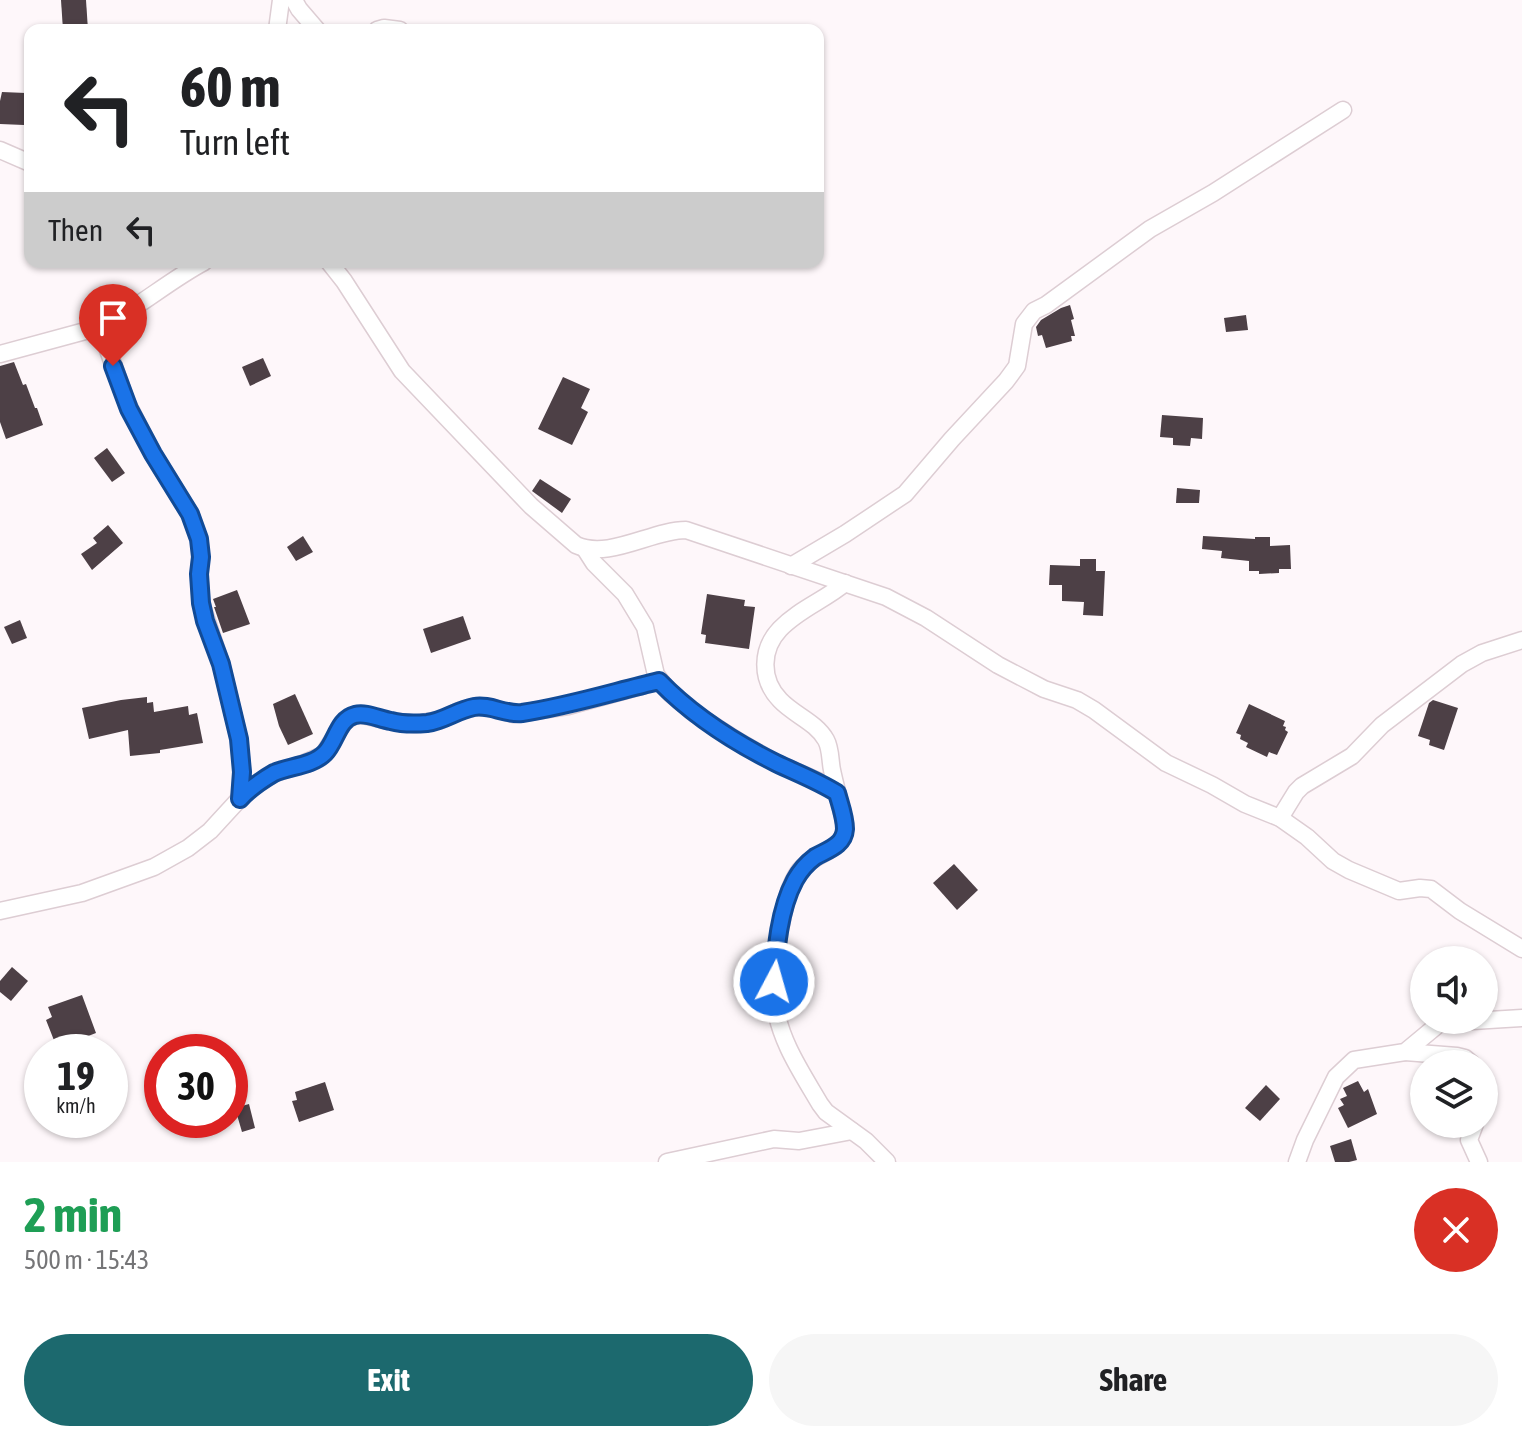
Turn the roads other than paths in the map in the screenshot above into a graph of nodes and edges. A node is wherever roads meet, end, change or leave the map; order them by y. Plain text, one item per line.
1 (281, 0) edge
2 (294, 0) edge
3 (278, 24) edge
4 (312, 24) edge
5 (1343, 110) dead end
6 (0, 150) edge
7 (24, 160) edge
8 (194, 268) edge
9 (334, 268) edge
10 (100, 327) junction
11 (0, 354) edge
12 (585, 549) junction
13 (791, 566) junction
14 (845, 583) junction
15 (1522, 640) edge
16 (659, 681) junction
17 (837, 793) junction
18 (240, 799) junction
19 (1280, 818) junction
20 (0, 911) edge
21 (1522, 949) edge
22 (1522, 1018) edge
23 (1405, 1052) junction
24 (1410, 1052) edge
25 (852, 1131) junction
26 (1470, 1138) edge
27 (667, 1162) edge
28 (887, 1162) edge
29 (1297, 1162) edge
30 (1479, 1162) edge

1 - 3 street
2 - 4 street
5 - 13 street
6 - 7 street
8 - 10 street
9 - 12 street
10 - 11 street
10 - 18 street
12 - 13 street
12 - 16 street
13 - 14 street
14 - 17 street
14 - 19 street
15 - 19 street
16 - 17 street
16 - 18 street
17 - 25 street
18 - 20 street
19 - 21 street
22 - 23 street
23 - 24 street
23 - 29 street
25 - 27 street
25 - 28 street
26 - 30 street

